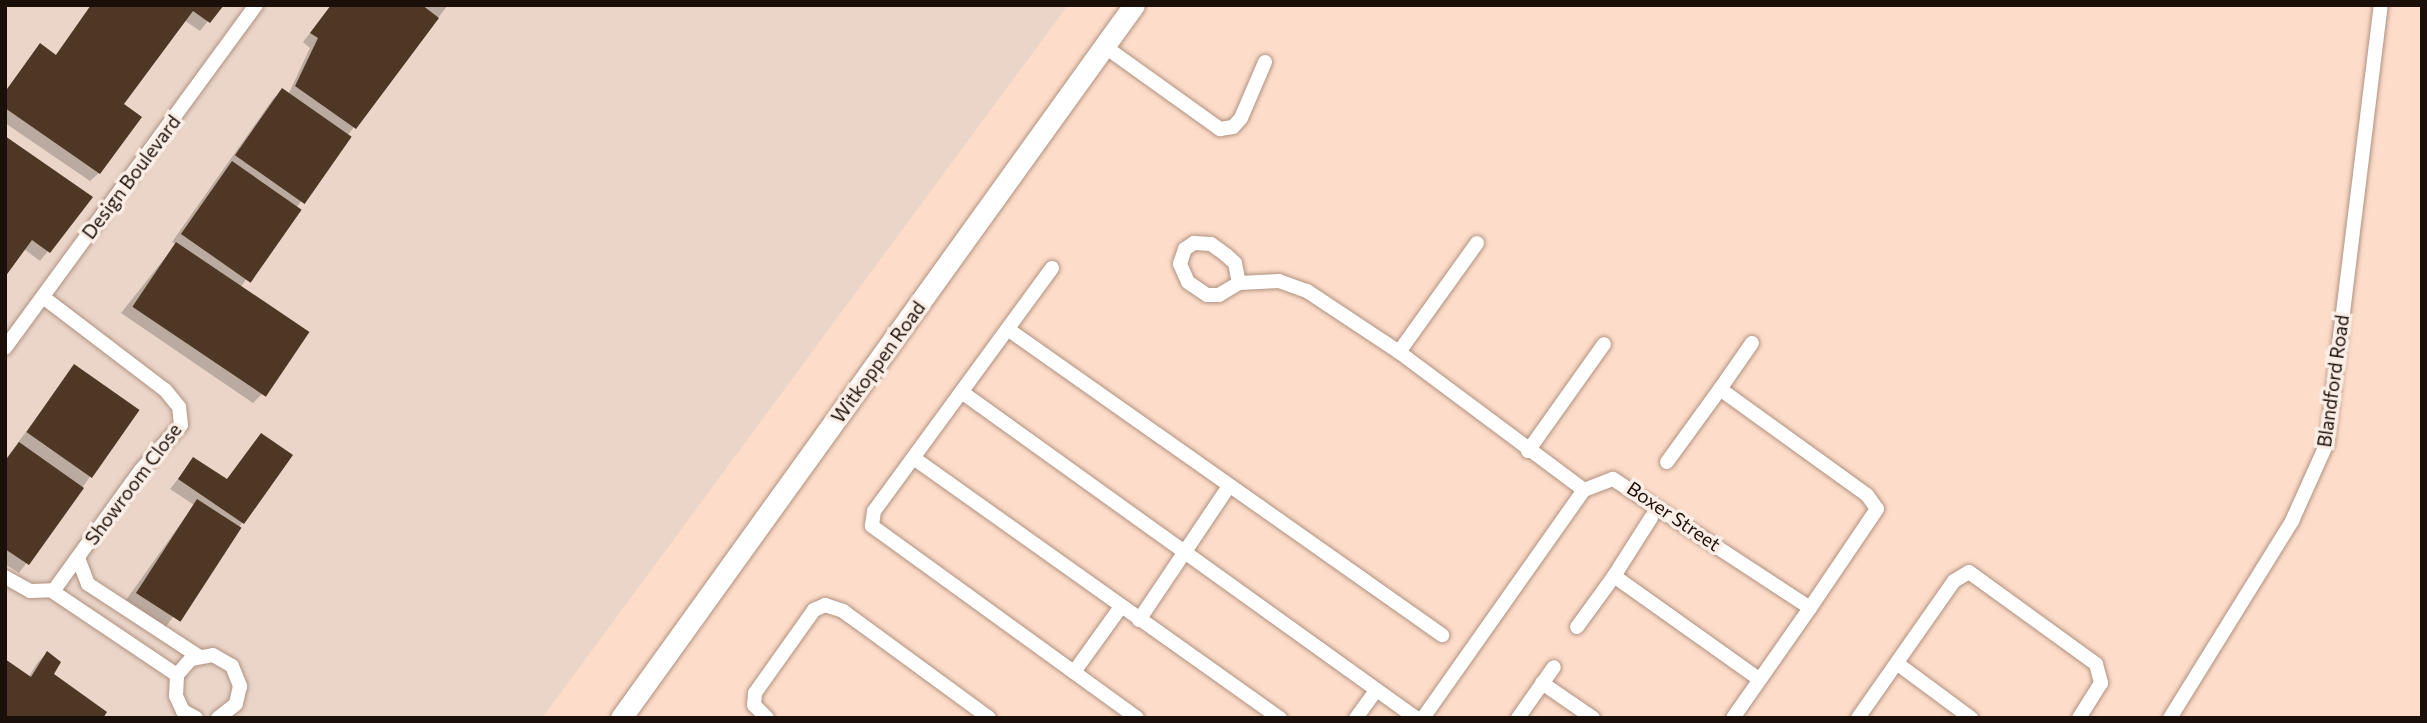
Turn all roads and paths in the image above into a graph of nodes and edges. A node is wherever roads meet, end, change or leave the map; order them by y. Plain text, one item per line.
1 (256, 5) edge
2 (1134, 5) edge
3 (2381, 5) edge
4 (1104, 46) junction
5 (1265, 62) dead end
6 (1477, 243) dead end
7 (1052, 268) dead end
8 (1238, 283) dead end
9 (43, 296) junction
10 (1009, 330) junction
11 (1752, 343) dead end
12 (1604, 344) dead end
13 (5, 348) edge
14 (1399, 352) junction
15 (1720, 390) junction
16 (963, 393) junction
17 (1528, 451) junction
18 (915, 459) junction
19 (1667, 462) dead end
20 (1229, 486) junction
21 (1584, 490) junction
22 (1651, 518) dead end
23 (1185, 552) junction
24 (78, 558) junction
25 (1614, 576) junction
26 (5, 577) edge
27 (52, 591) junction
28 (1120, 608) junction
29 (1810, 608) junction
30 (1139, 620) junction
31 (1577, 626) dead end
32 (1442, 635) dead end
33 (198, 656) junction
34 (1898, 664) junction
35 (1554, 667) dead end
36 (1074, 672) junction
37 (177, 675) junction
38 (1759, 679) junction
39 (1542, 683) junction
40 (1376, 690) junction
41 (185, 715) edge
42 (980, 715) edge
43 (218, 718) edge
44 (621, 718) edge
45 (767, 718) edge
46 (1137, 718) edge
47 (1280, 718) edge
48 (1356, 718) edge
49 (1416, 718) edge
50 (1423, 718) edge
51 (1518, 718) edge
52 (1593, 718) edge
53 (1733, 718) edge
54 (1858, 718) edge
55 (1971, 718) edge
56 (2078, 718) edge
57 (2170, 718) edge

1 - 9 street, Design Boulevard
2 - 4 main road, Witkoppen Road
3 - 57 street, Blandford Road
4 - 5 street
4 - 44 main road, Witkoppen Road
6 - 14 street
7 - 10 street
8 - 14 street
9 - 13 street, Design Boulevard
9 - 24 street, Showroom Close
10 - 16 street
10 - 20 street
11 - 15 street
12 - 17 street
14 - 17 street
15 - 19 street
15 - 29 street
16 - 18 street
16 - 23 street
17 - 21 street
18 - 28 street
18 - 36 street
20 - 23 street
20 - 32 street
21 - 29 street, Boxer Street
21 - 50 street
22 - 25 street
23 - 30 street
23 - 40 street
24 - 27 street, Showroom Close
24 - 33 street
25 - 31 street
25 - 38 street
26 - 27 street
27 - 37 street
28 - 30 street
28 - 36 street
29 - 38 street
30 - 47 street
33 - 37 street
33 - 43 street
34 - 54 street
34 - 55 street
34 - 56 street
35 - 39 street
36 - 46 street
37 - 41 street
38 - 53 street
39 - 51 street
39 - 52 street
40 - 48 street
40 - 49 street
42 - 45 street

